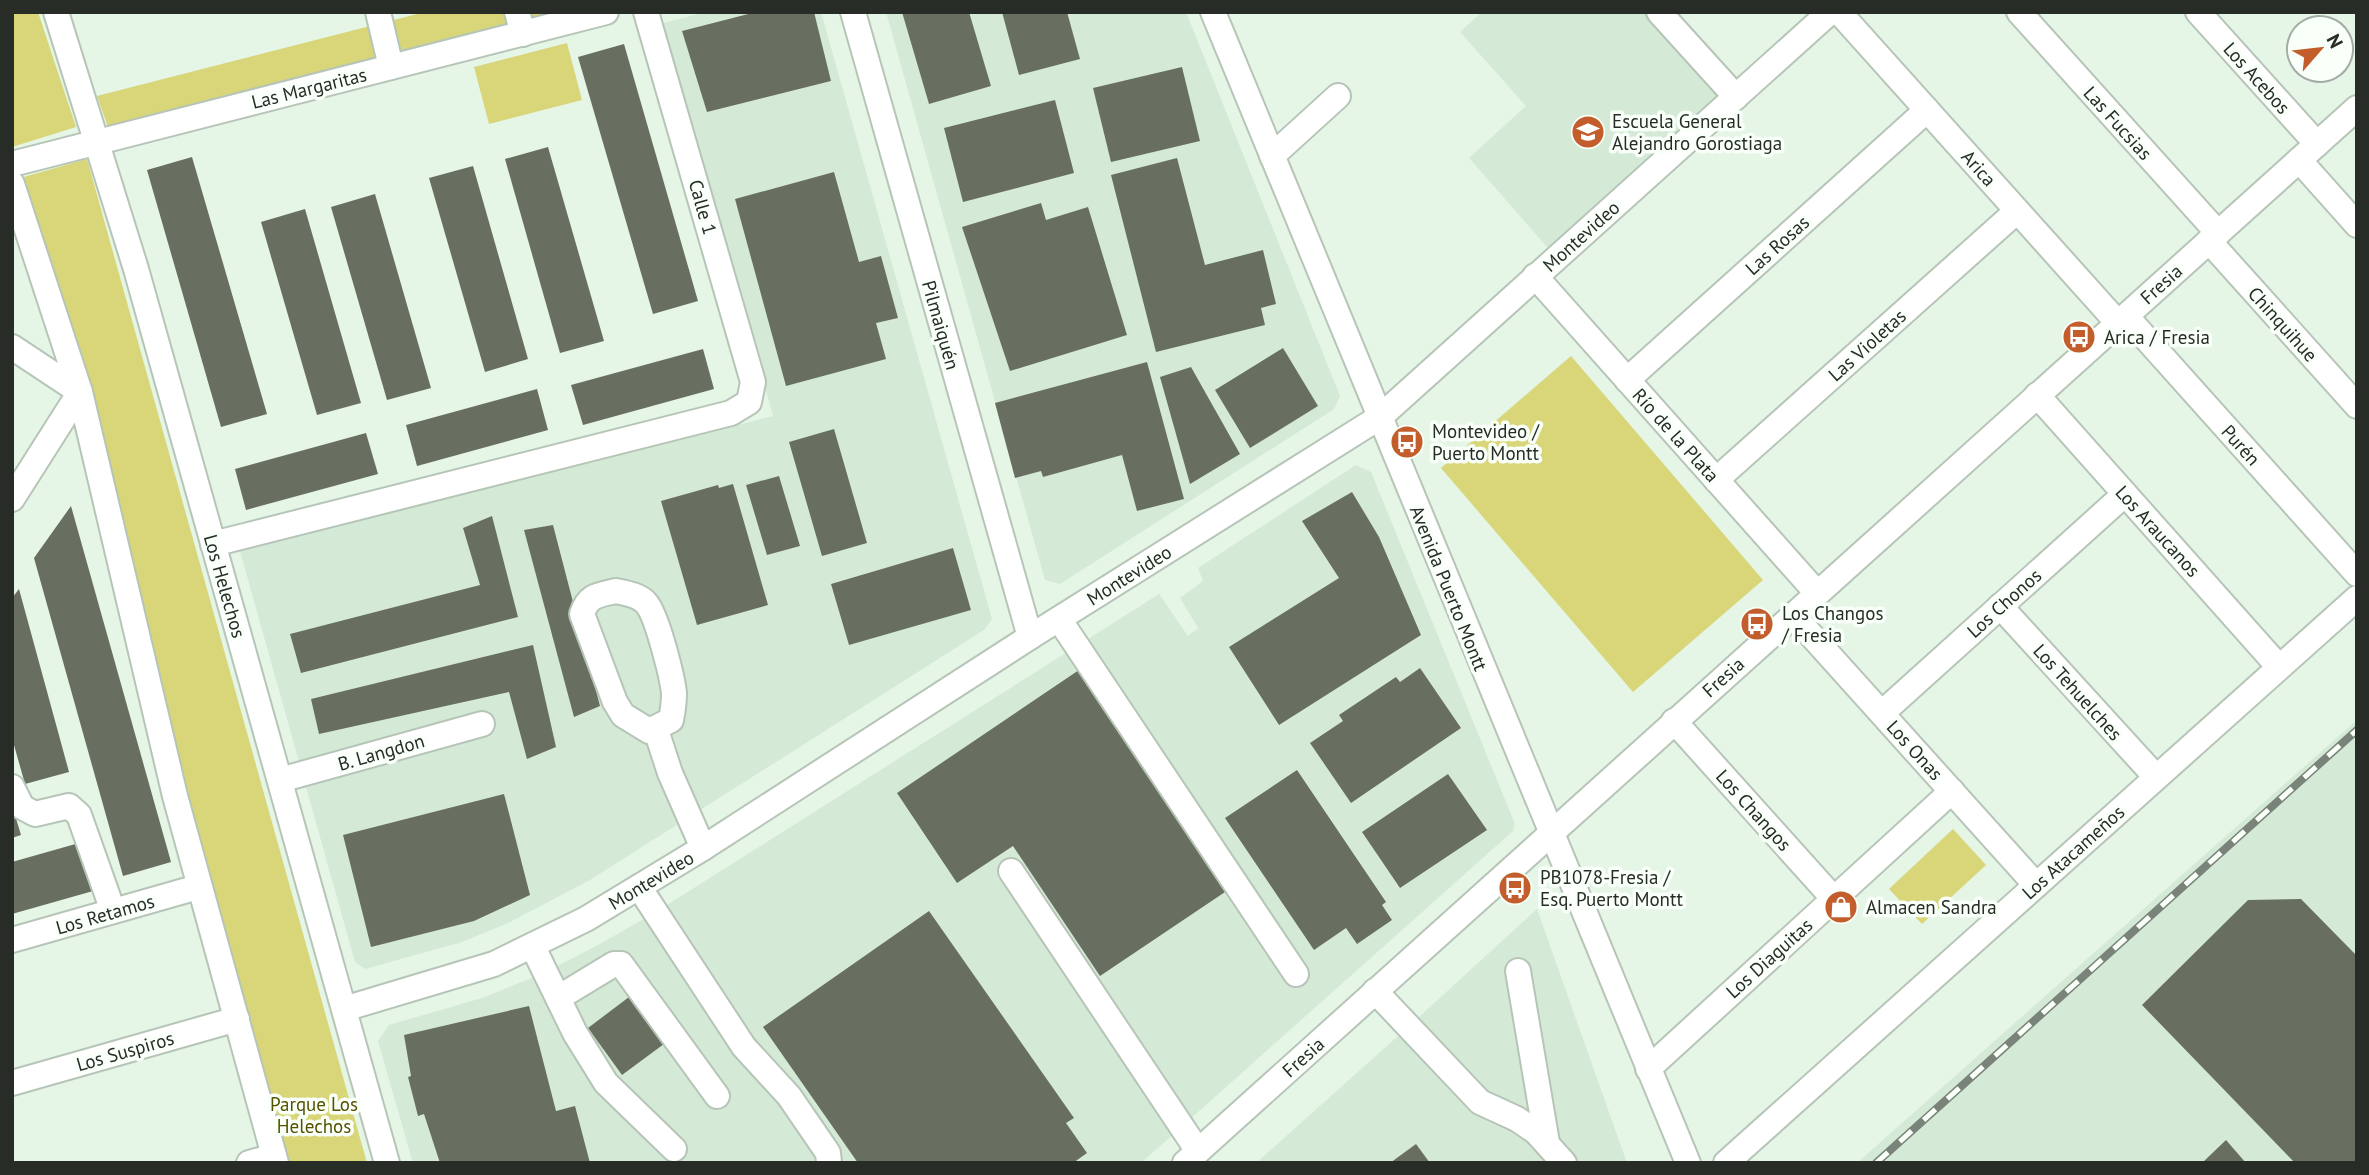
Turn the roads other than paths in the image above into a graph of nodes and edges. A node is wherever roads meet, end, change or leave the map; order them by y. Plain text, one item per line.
1 (56, 12) edge
2 (377, 12) edge
3 (606, 12) edge
4 (646, 12) edge
5 (853, 12) edge
6 (1213, 12) edge
7 (1659, 12) edge
8 (1830, 12) edge
9 (1839, 12) edge
10 (2019, 12) edge
11 (2198, 12) edge
12 (520, 23) edge
13 (391, 67) junction
14 (1338, 96) dead end
15 (1736, 97) junction
16 (2357, 108) edge
17 (1927, 110) junction
18 (99, 142) junction
19 (2308, 152) junction
20 (1272, 156) junction
21 (12, 164) edge
22 (12, 184) edge
23 (2017, 211) junction
24 (2357, 225) edge
25 (2213, 237) junction
26 (1535, 276) junction
27 (2122, 319) junction
28 (12, 347) edge
29 (1628, 380) junction
30 (80, 391) junction
31 (2037, 395) junction
32 (2357, 406) edge
33 (1380, 417) junction
34 (1716, 480) junction
35 (2125, 494) junction
36 (12, 499) edge
37 (214, 544) junction
38 (2357, 574) edge
39 (1817, 593) junction
40 (2357, 598) edge
41 (2000, 606) junction
42 (1793, 615) junction
43 (1059, 619) junction
44 (1030, 637) junction
45 (2280, 667) junction
46 (1882, 713) junction
47 (1674, 721) junction
48 (482, 724) dead end
49 (656, 730) junction
50 (2156, 777) junction
51 (280, 780) junction
52 (12, 787) edge
53 (1952, 791) junction
54 (1550, 833) junction
55 (704, 848) junction
56 (1011, 871) dead end
57 (2036, 885) junction
58 (198, 887) junction
59 (639, 887) junction
60 (1834, 899) junction
61 (113, 911) junction
62 (12, 940) edge
63 (533, 947) junction
64 (1518, 971) dead end
65 (1296, 974) dead end
66 (1375, 991) junction
67 (558, 998) junction
68 (344, 1009) junction
69 (237, 1019) junction
70 (1648, 1069) junction
71 (12, 1083) edge
72 (717, 1096) dead end
73 (1547, 1143) junction
74 (674, 1149) dead end
75 (1191, 1157) edge
76 (275, 1159) edge
77 (249, 1163) edge
78 (387, 1163) edge
79 (829, 1163) edge
80 (1564, 1163) edge
81 (1688, 1163) edge
82 (1726, 1163) edge

1 - 18 street, Los Helechos
2 - 13 street
3 - 12 street, Las Margaritas
4 - 37 street, Calle 1
5 - 44 street, Pilmaiquén
6 - 20 street, Avenida Puerto Montt
7 - 15 street
8 - 15 street, Montevideo
9 - 17 street, Arica
10 - 25 street, Las Fucsias
11 - 19 street, Los Acebos
12 - 13 street, Las Margaritas
13 - 18 street, Las Margaritas
14 - 20 street
15 - 26 street, Montevideo
16 - 19 street, Fresia
17 - 23 street, Arica
17 - 29 street, Las Rosas
18 - 21 street, Las Margaritas
18 - 37 street, Los Helechos
19 - 24 street, Los Acebos
19 - 25 street, Fresia
20 - 33 street, Avenida Puerto Montt
22 - 30 street
23 - 27 street, Arica
23 - 34 street, Las Violetas
25 - 27 street, Fresia
25 - 32 street, Chinquihue
26 - 29 street, Río de la Plata
26 - 33 street, Montevideo
27 - 31 street, Fresia
27 - 38 street, Purén
28 - 30 street
29 - 34 street, Río de la Plata
30 - 36 street
30 - 58 street
31 - 35 street, Los Araucanos
31 - 39 street, Fresia
33 - 43 street, Montevideo
33 - 54 street, Avenida Puerto Montt
34 - 39 street, Río de la Plata
35 - 41 street, Los Chonos
35 - 45 street, Los Araucanos
37 - 51 street, Los Helechos
39 - 42 street, Fresia
40 - 45 street, Los Atacameños
41 - 46 street, Los Chonos
41 - 50 street, Los Tehuelches
42 - 46 street, Los Onas
42 - 47 street, Fresia
43 - 44 street, Montevideo
43 - 65 street
44 - 55 street, Montevideo
45 - 50 street, Los Atacameños
46 - 53 street, Los Onas
47 - 54 street, Fresia
47 - 60 street, Los Changos
48 - 51 street, B. Langdon
49 - 49 street
49 - 55 street
50 - 57 street, Los Atacameños
51 - 68 street, Los Helechos
52 - 61 street
53 - 57 street, Los Onas
53 - 60 street, Los Diaguitas
54 - 66 street, Fresia
54 - 70 street, Avenida Puerto Montt
55 - 59 street, Montevideo
56 - 75 street
57 - 82 street, Los Atacameños
58 - 61 street, Los Retamos
58 - 69 street
59 - 63 street, Montevideo
59 - 79 street
60 - 70 street, Los Diaguitas
61 - 62 street, Los Retamos
63 - 67 street
63 - 68 street, Montevideo
64 - 73 street
66 - 73 street
66 - 75 street, Fresia
67 - 72 street
67 - 74 street
68 - 78 street, Los Helechos
69 - 71 street, Los Suspiros
69 - 76 street
70 - 81 street, Avenida Puerto Montt
73 - 80 street
76 - 77 street

